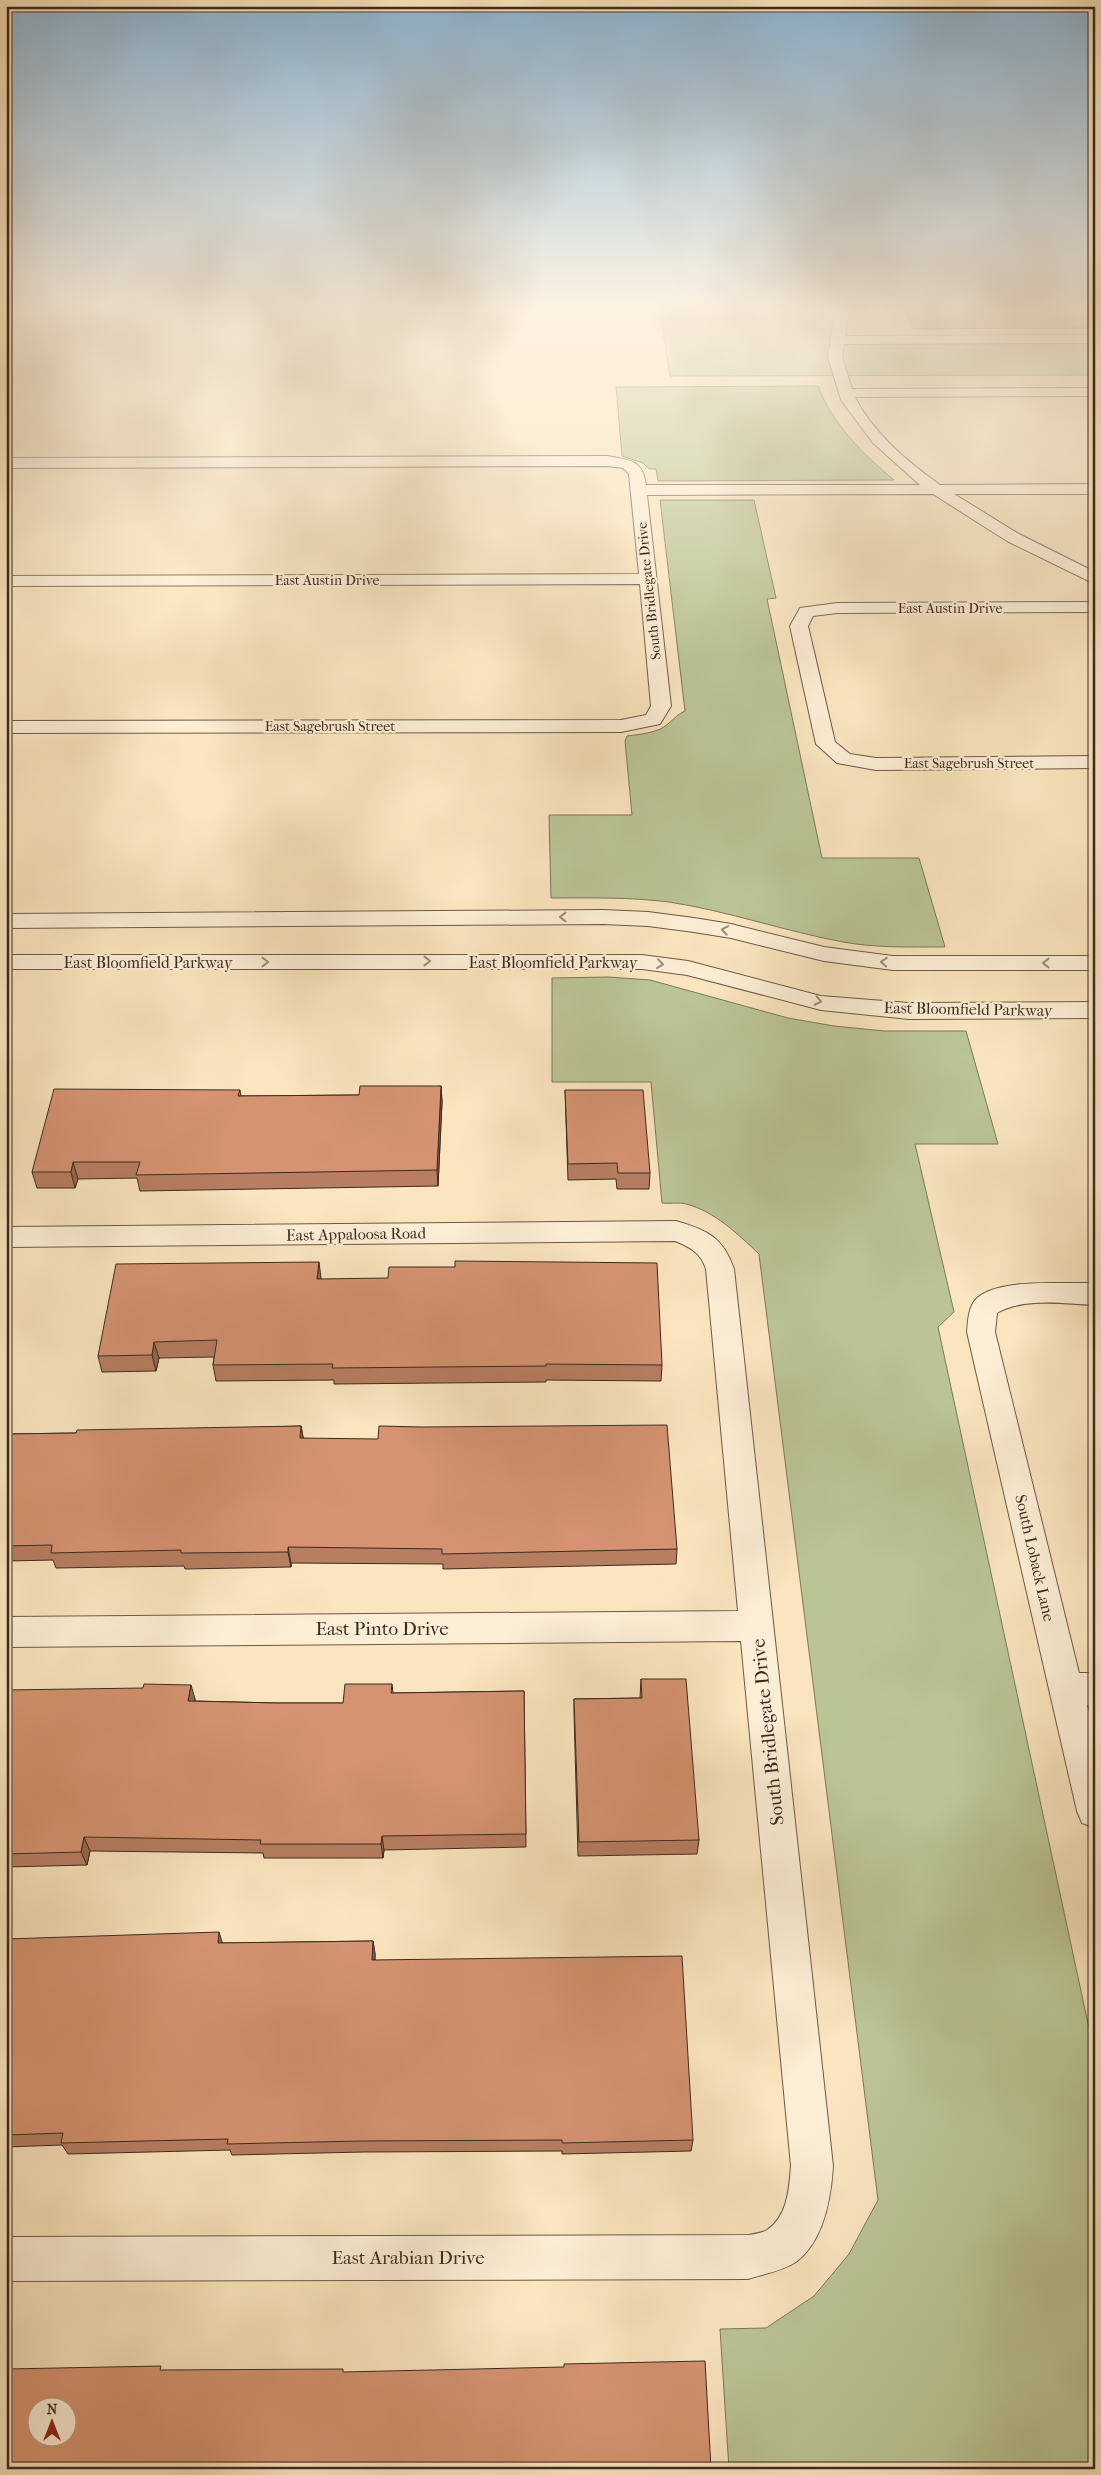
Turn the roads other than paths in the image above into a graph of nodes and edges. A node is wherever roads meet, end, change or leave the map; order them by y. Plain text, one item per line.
1 (868, 428) edge
2 (6, 463) edge
3 (1095, 489) edge
4 (639, 490) junction
5 (935, 490) junction
6 (647, 579) junction
7 (1095, 579) edge
8 (6, 581) edge
9 (1095, 607) edge
10 (652, 720) joint
11 (6, 727) edge
12 (844, 759) joint
13 (1095, 762) edge
14 (6, 921) edge
15 (6, 962) edge
16 (1095, 963) edge
17 (1095, 1010) edge
18 (6, 1237) edge
19 (704, 1241) joint
20 (1095, 1294) edge
21 (758, 1626) junction
22 (6, 1632) edge
23 (1080, 1689) edge
24 (1095, 1811) edge
25 (799, 2226) joint
26 (6, 2258) edge

1 - 5 street
2 - 4 street, South Bridlegate Drive
3 - 5 street
4 - 5 street
4 - 6 street, South Bridlegate Drive
5 - 7 street
6 - 8 street, East Austin Drive
6 - 10 street, South Bridlegate Drive
9 - 12 street, East Austin Drive
10 - 11 street, East Sagebrush Street
12 - 13 street, East Sagebrush Street
16 -> 14 street
15 -> 17 street, East Bloomfield Parkway
18 - 19 street, East Appaloosa Road
19 - 21 street, South Bridlegate Drive
20 - 23 street, South Loback Lane
21 - 22 street, East Pinto Drive
21 - 25 street, South Bridlegate Drive
23 - 24 street, South Loback Lane
25 - 26 street, East Arabian Drive

